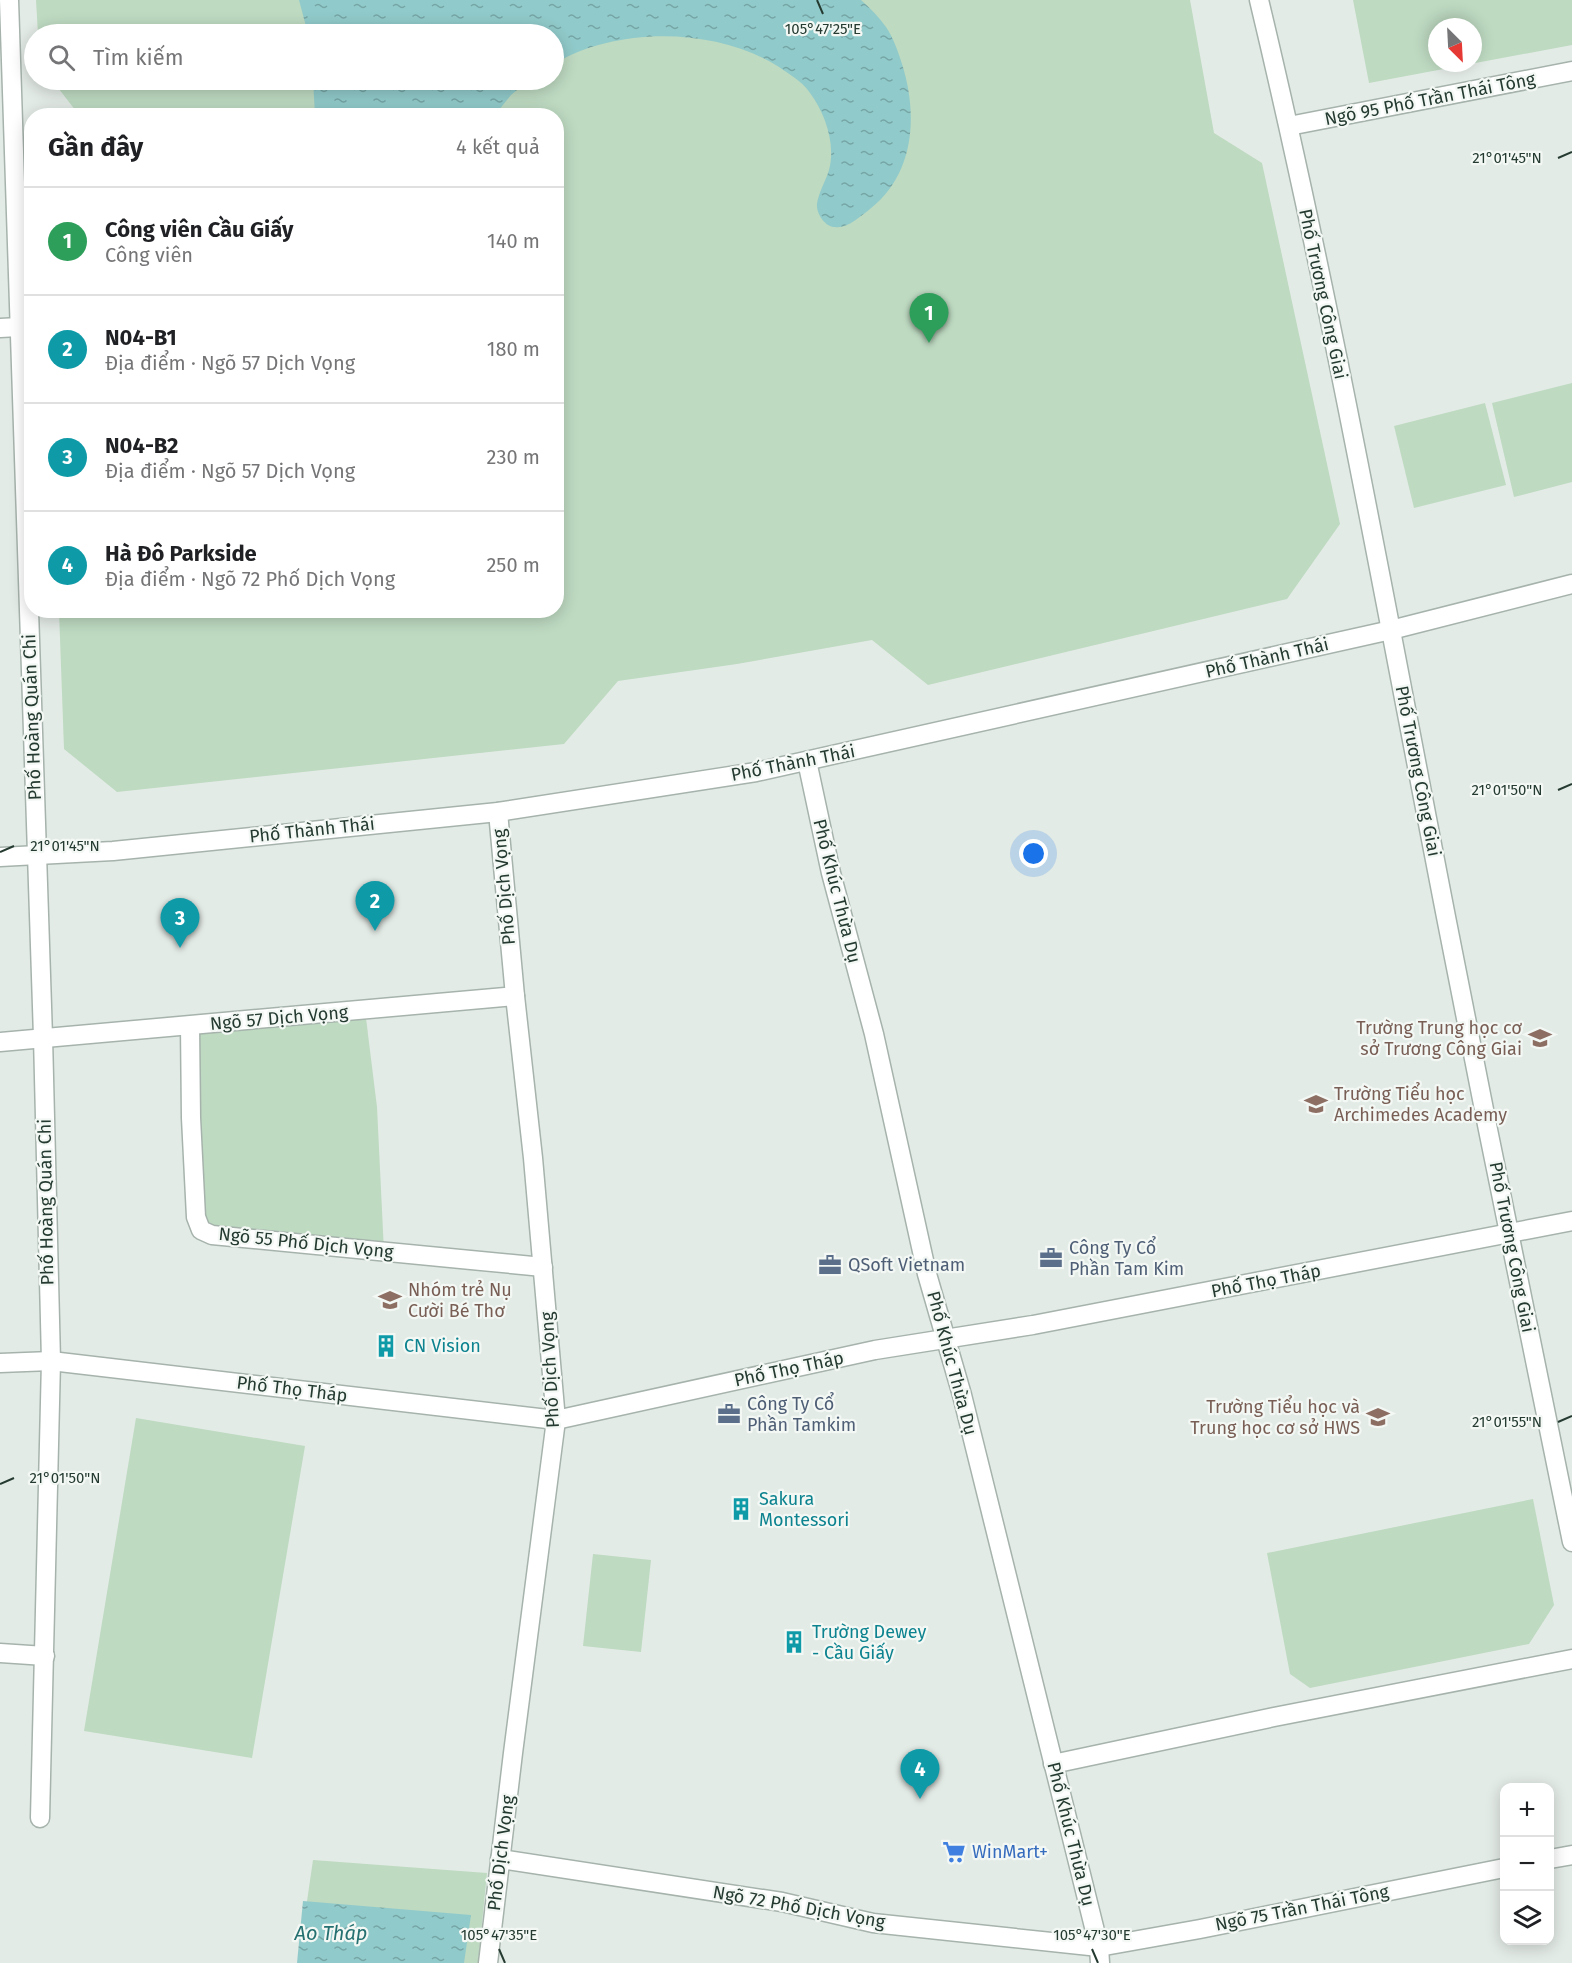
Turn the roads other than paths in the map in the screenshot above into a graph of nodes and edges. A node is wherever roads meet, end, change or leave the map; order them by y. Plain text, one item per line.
1 (9, 0) edge
2 (1259, 0) edge
3 (1572, 71) edge
4 (6, 95) edge
5 (1289, 126) junction
6 (19, 327) junction
7 (0, 328) edge
8 (24, 482) edge
9 (1572, 584) edge
10 (28, 618) edge
11 (1391, 630) junction
12 (807, 761) junction
13 (498, 812) junction
14 (36, 855) junction
15 (0, 857) edge
16 (514, 996) junction
17 (190, 1026) junction
18 (43, 1037) junction
19 (0, 1042) edge
20 (1572, 1221) edge
21 (1510, 1233) junction
22 (543, 1267) junction
23 (946, 1340) junction
24 (51, 1361) junction
25 (0, 1363) edge
26 (556, 1420) junction
27 (1572, 1542) edge
28 (0, 1653) edge
29 (45, 1656) junction
30 (1572, 1659) edge
31 (1053, 1764) junction
32 (40, 1818) dead end
33 (1572, 1855) edge
34 (500, 1858) junction
35 (1554, 1858) edge
36 (1500, 1869) edge
37 (1099, 1955) edge
38 (488, 1963) edge

1 - 4 street, Phố Hoàng Quán Chi
2 - 5 street, Phố Trương Công Giai
3 - 5 street, Ngõ 95 Phố Trần Thái Tông
4 - 6 street, Phố Hoàng Quán Chi
5 - 11 street, Phố Trương Công Giai
6 - 7 street
6 - 8 street, Phố Hoàng Quán Chi
9 - 11 street, Phố Thành Thái
10 - 14 street, Phố Hoàng Quán Chi
11 - 12 street, Phố Thành Thái
11 - 21 street, Phố Trương Công Giai
12 - 13 street, Phố Thành Thái
12 - 23 street, Phố Khúc Thừa Dụ
13 - 14 street, Phố Thành Thái
13 - 16 street, Phố Dịch Vọng
14 - 15 street, Phố Thành Thái
14 - 18 street, Phố Hoàng Quán Chi
16 - 17 street, Ngõ 57 Dịch Vọng
16 - 22 street, Phố Dịch Vọng
17 - 18 street, Ngõ 57 Dịch Vọng
17 - 22 street, Ngõ 55 Phố Dịch Vọng
18 - 19 street, Ngõ 57 Dịch Vọng
18 - 24 street, Phố Hoàng Quán Chi
20 - 21 street, Phố Thọ Tháp
21 - 23 street, Phố Thọ Tháp
21 - 27 street, Phố Trương Công Giai
22 - 26 street, Phố Dịch Vọng
23 - 26 street, Phố Thọ Tháp
23 - 31 street, Phố Khúc Thừa Dụ
24 - 25 street, Phố Thọ Tháp
24 - 26 street, Phố Thọ Tháp
24 - 29 street, Phố Hoàng Quán Chi
26 - 34 street, Phố Dịch Vọng
28 - 29 street
29 - 32 street, Phố Hoàng Quán Chi
30 - 31 street
31 - 37 street, Phố Khúc Thừa Dụ
33 - 35 street
34 - 37 street, Ngõ 72 Phố Dịch Vọng
34 - 38 street, Phố Dịch Vọng
36 - 37 street, Ngõ 75 Trần Thái Tông

